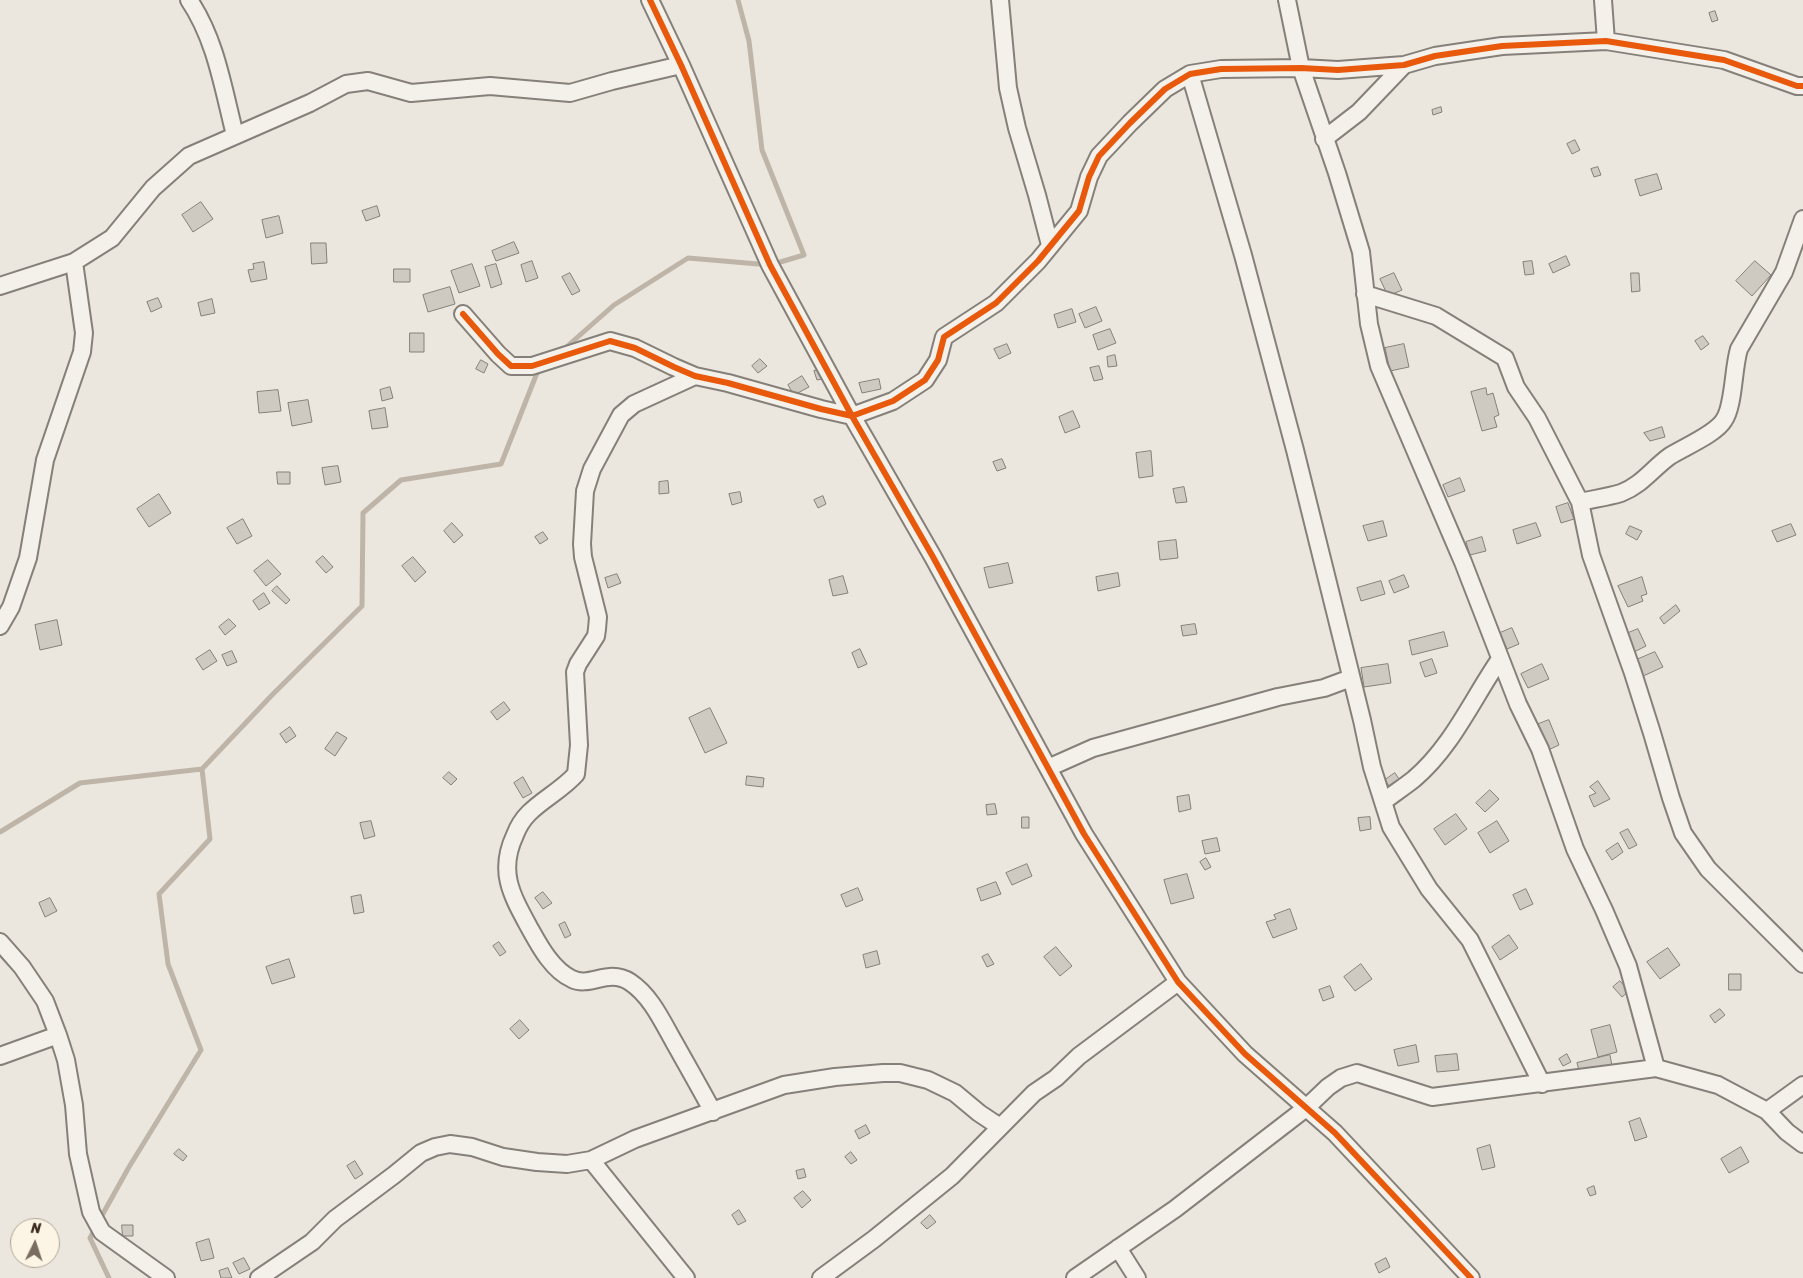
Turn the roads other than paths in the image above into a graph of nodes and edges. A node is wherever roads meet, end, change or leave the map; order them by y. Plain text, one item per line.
1 (189, 0) edge
2 (650, 0) edge
3 (1000, 0) edge
4 (1286, 0) edge
5 (1603, 0) edge
6 (1606, 41) junction
7 (681, 65) junction
8 (1404, 65) junction
9 (1301, 68) junction
10 (1190, 74) junction
11 (1803, 86) edge
12 (235, 134) junction
13 (1324, 139) junction
14 (1803, 219) edge
15 (1050, 246) junction
16 (74, 262) junction
17 (0, 286) edge
18 (1366, 294) junction
19 (463, 314) dead end
20 (695, 376) junction
21 (852, 416) junction
22 (1580, 502) junction
23 (0, 626) edge
24 (1500, 659) junction
25 (1351, 678) junction
26 (1048, 768) junction
27 (1383, 802) junction
28 (0, 942) edge
29 (1803, 964) edge
30 (1178, 982) junction
31 (58, 1035) junction
32 (0, 1056) edge
33 (1656, 1068) junction
34 (1542, 1084) junction
35 (1803, 1085) edge
36 (1306, 1108) junction
37 (1767, 1111) junction
38 (713, 1112) junction
39 (1000, 1127) junction
40 (1803, 1144) edge
41 (591, 1160) junction
42 (1118, 1248) junction
43 (166, 1278) edge
44 (259, 1278) edge
45 (686, 1278) edge
46 (821, 1278) edge
47 (1075, 1278) edge
48 (1137, 1278) edge
49 (1471, 1278) edge

1 - 12 street
2 - 7 street
3 - 15 street
4 - 9 street
5 - 6 street
6 - 8 street
6 - 11 street
7 - 12 street
7 - 21 street
8 - 9 street
8 - 13 street
9 - 10 street
9 - 13 street
10 - 15 street
10 - 25 street
12 - 16 street
13 - 18 street
14 - 22 street
15 - 21 street
16 - 17 street
16 - 23 street
18 - 22 street
18 - 24 street
19 - 20 street
20 - 21 street
20 - 38 street
21 - 26 street
22 - 29 street
24 - 27 street
24 - 33 street
25 - 26 street
25 - 27 street
26 - 30 street
27 - 34 street
28 - 31 street
30 - 36 street
30 - 39 street
31 - 32 street
31 - 43 street
33 - 34 street
33 - 37 street
34 - 36 street
35 - 37 street
36 - 42 street
36 - 49 street
37 - 40 street
38 - 39 street
38 - 41 street
39 - 46 street
41 - 44 street
41 - 45 street
42 - 47 street
42 - 48 street

